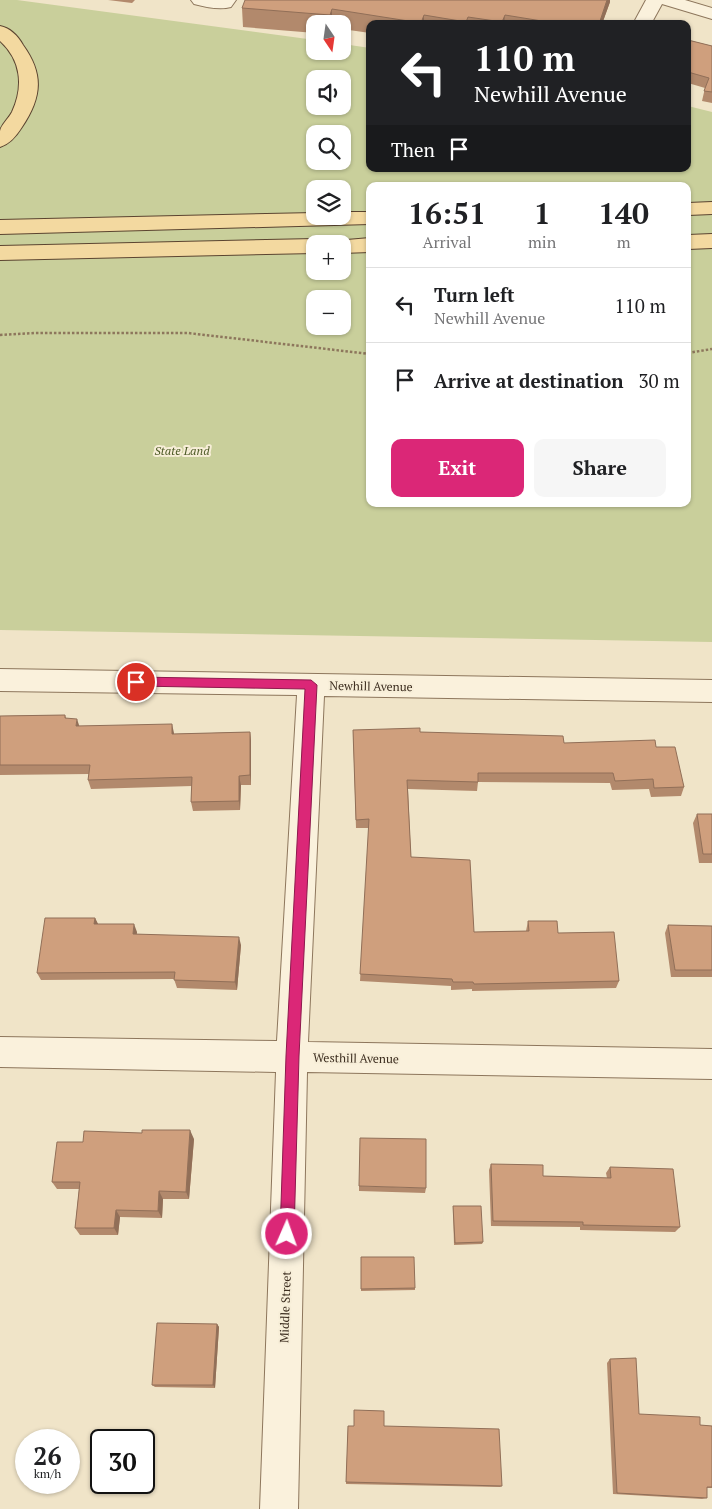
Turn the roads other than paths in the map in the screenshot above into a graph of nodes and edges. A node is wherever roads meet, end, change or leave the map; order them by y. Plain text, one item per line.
1 (200, 0) edge
2 (227, 0) edge
3 (655, 0) edge
4 (666, 0) edge
5 (712, 14) edge
6 (644, 20) edge
7 (0, 31) edge
8 (0, 141) edge
9 (712, 208) edge
10 (691, 209) edge
11 (366, 218) edge
12 (0, 227) edge
13 (712, 241) edge
14 (691, 242) edge
15 (366, 245) edge
16 (306, 246) edge
17 (351, 246) edge
18 (0, 254) edge
19 (0, 680) edge
20 (311, 685) junction
21 (712, 691) edge
22 (0, 1052) edge
23 (292, 1056) junction
24 (712, 1064) edge
25 (279, 1509) edge

1 - 2 street
3 - 6 street
4 - 5 street
7 - 8 main road
9 - 10 main road
11 - 12 main road
13 - 14 main road
15 - 17 main road
16 - 18 main road
19 - 20 street, Newhill Avenue
20 - 21 street, Newhill Avenue
20 - 23 street, Middle Street
22 - 23 street, Westhill Avenue
23 - 24 street, Westhill Avenue
23 - 25 street, Middle Street

